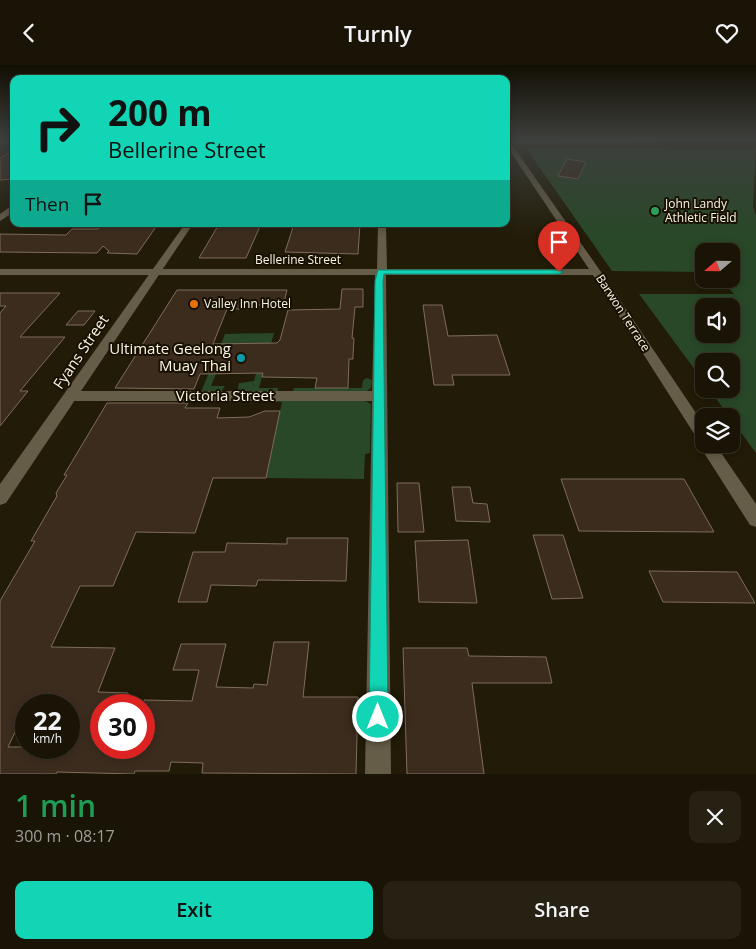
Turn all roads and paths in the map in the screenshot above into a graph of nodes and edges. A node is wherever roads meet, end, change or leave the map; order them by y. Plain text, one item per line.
1 (528, 172) edge
2 (187, 227) edge
3 (382, 227) edge
4 (0, 272) edge
5 (155, 272) junction
6 (381, 272) junction
7 (596, 272) junction
8 (72, 396) junction
9 (379, 396) junction
10 (695, 425) edge
11 (713, 453) edge
12 (3, 489) edge
13 (756, 519) edge
14 (378, 774) edge

1 - 7 street, Barwon Terrace
2 - 5 street, Fyans Street
3 - 6 street
4 - 5 street, Bellerine Street
5 - 6 street, Bellerine Street
5 - 8 street, Fyans Street
6 - 7 street, Bellerine Street
6 - 9 street
7 - 10 street, Barwon Terrace
8 - 9 street, Victoria Street
8 - 12 street, Fyans Street
9 - 14 street
11 - 13 street

